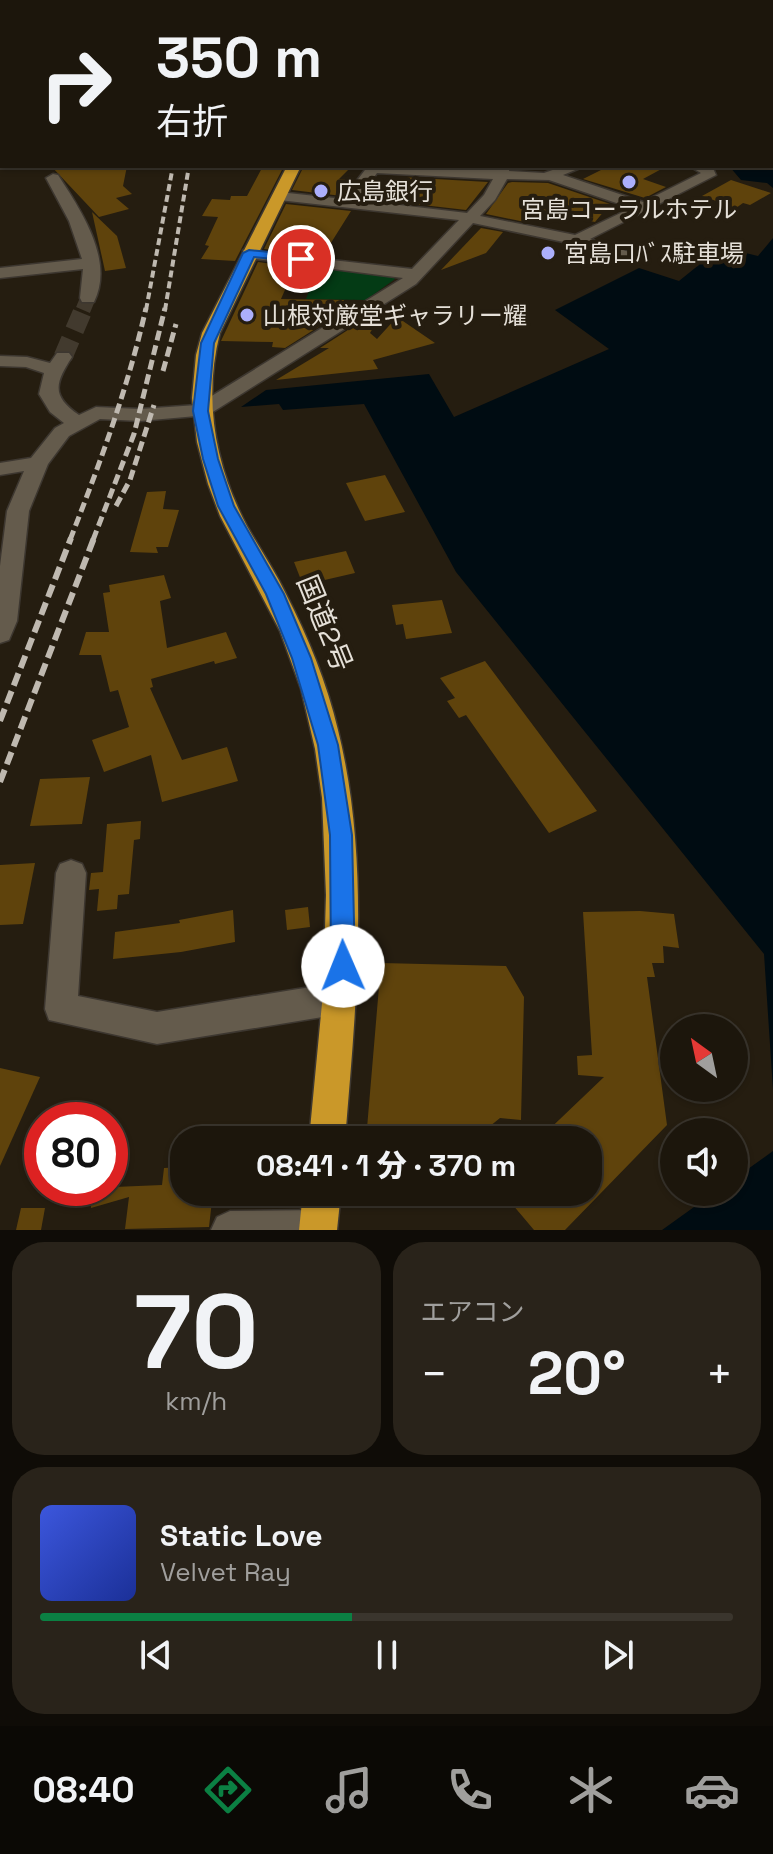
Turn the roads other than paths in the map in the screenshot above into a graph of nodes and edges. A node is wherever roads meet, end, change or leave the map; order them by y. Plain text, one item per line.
1 (293, 168) edge
2 (573, 168) edge
3 (703, 168) edge
4 (502, 170) edge
5 (551, 176) junction
6 (53, 178) dead end
7 (279, 196) junction
8 (347, 204) junction
9 (643, 207) junction
10 (471, 218) junction
11 (577, 240) junction
12 (249, 253) junction
13 (626, 256) dead end
14 (90, 263) junction
15 (0, 273) edge
16 (417, 275) junction
17 (88, 298) tunnel mouth
18 (0, 361) edge
19 (201, 411) junction
20 (76, 422) junction
21 (38, 463) junction
22 (0, 469) edge
23 (0, 634) edge
24 (71, 873) dead end
25 (341, 998) junction
26 (328, 1126) edge
27 (319, 1217) edge
28 (230, 1230) edge

1 - 7 highway, 国道2号
2 - 5 street
3 - 9 street
4 - 5 street
4 - 8 street
4 - 10 street
5 - 9 street
6 - 14 street
7 - 8 street
7 - 12 highway, 国道2号
8 - 10 street
9 - 11 street
10 - 11 street
10 - 16 street
11 - 13 street
12 - 16 street
12 - 19 highway, 国道2号
14 - 15 street
14 - 17 street
16 - 19 street
18 - 20 street
19 - 20 street
19 - 25 highway, 国道2号
20 - 21 street
21 - 22 street
21 - 23 street
24 - 25 street
25 - 26 highway, 国道2号
27 - 28 street

